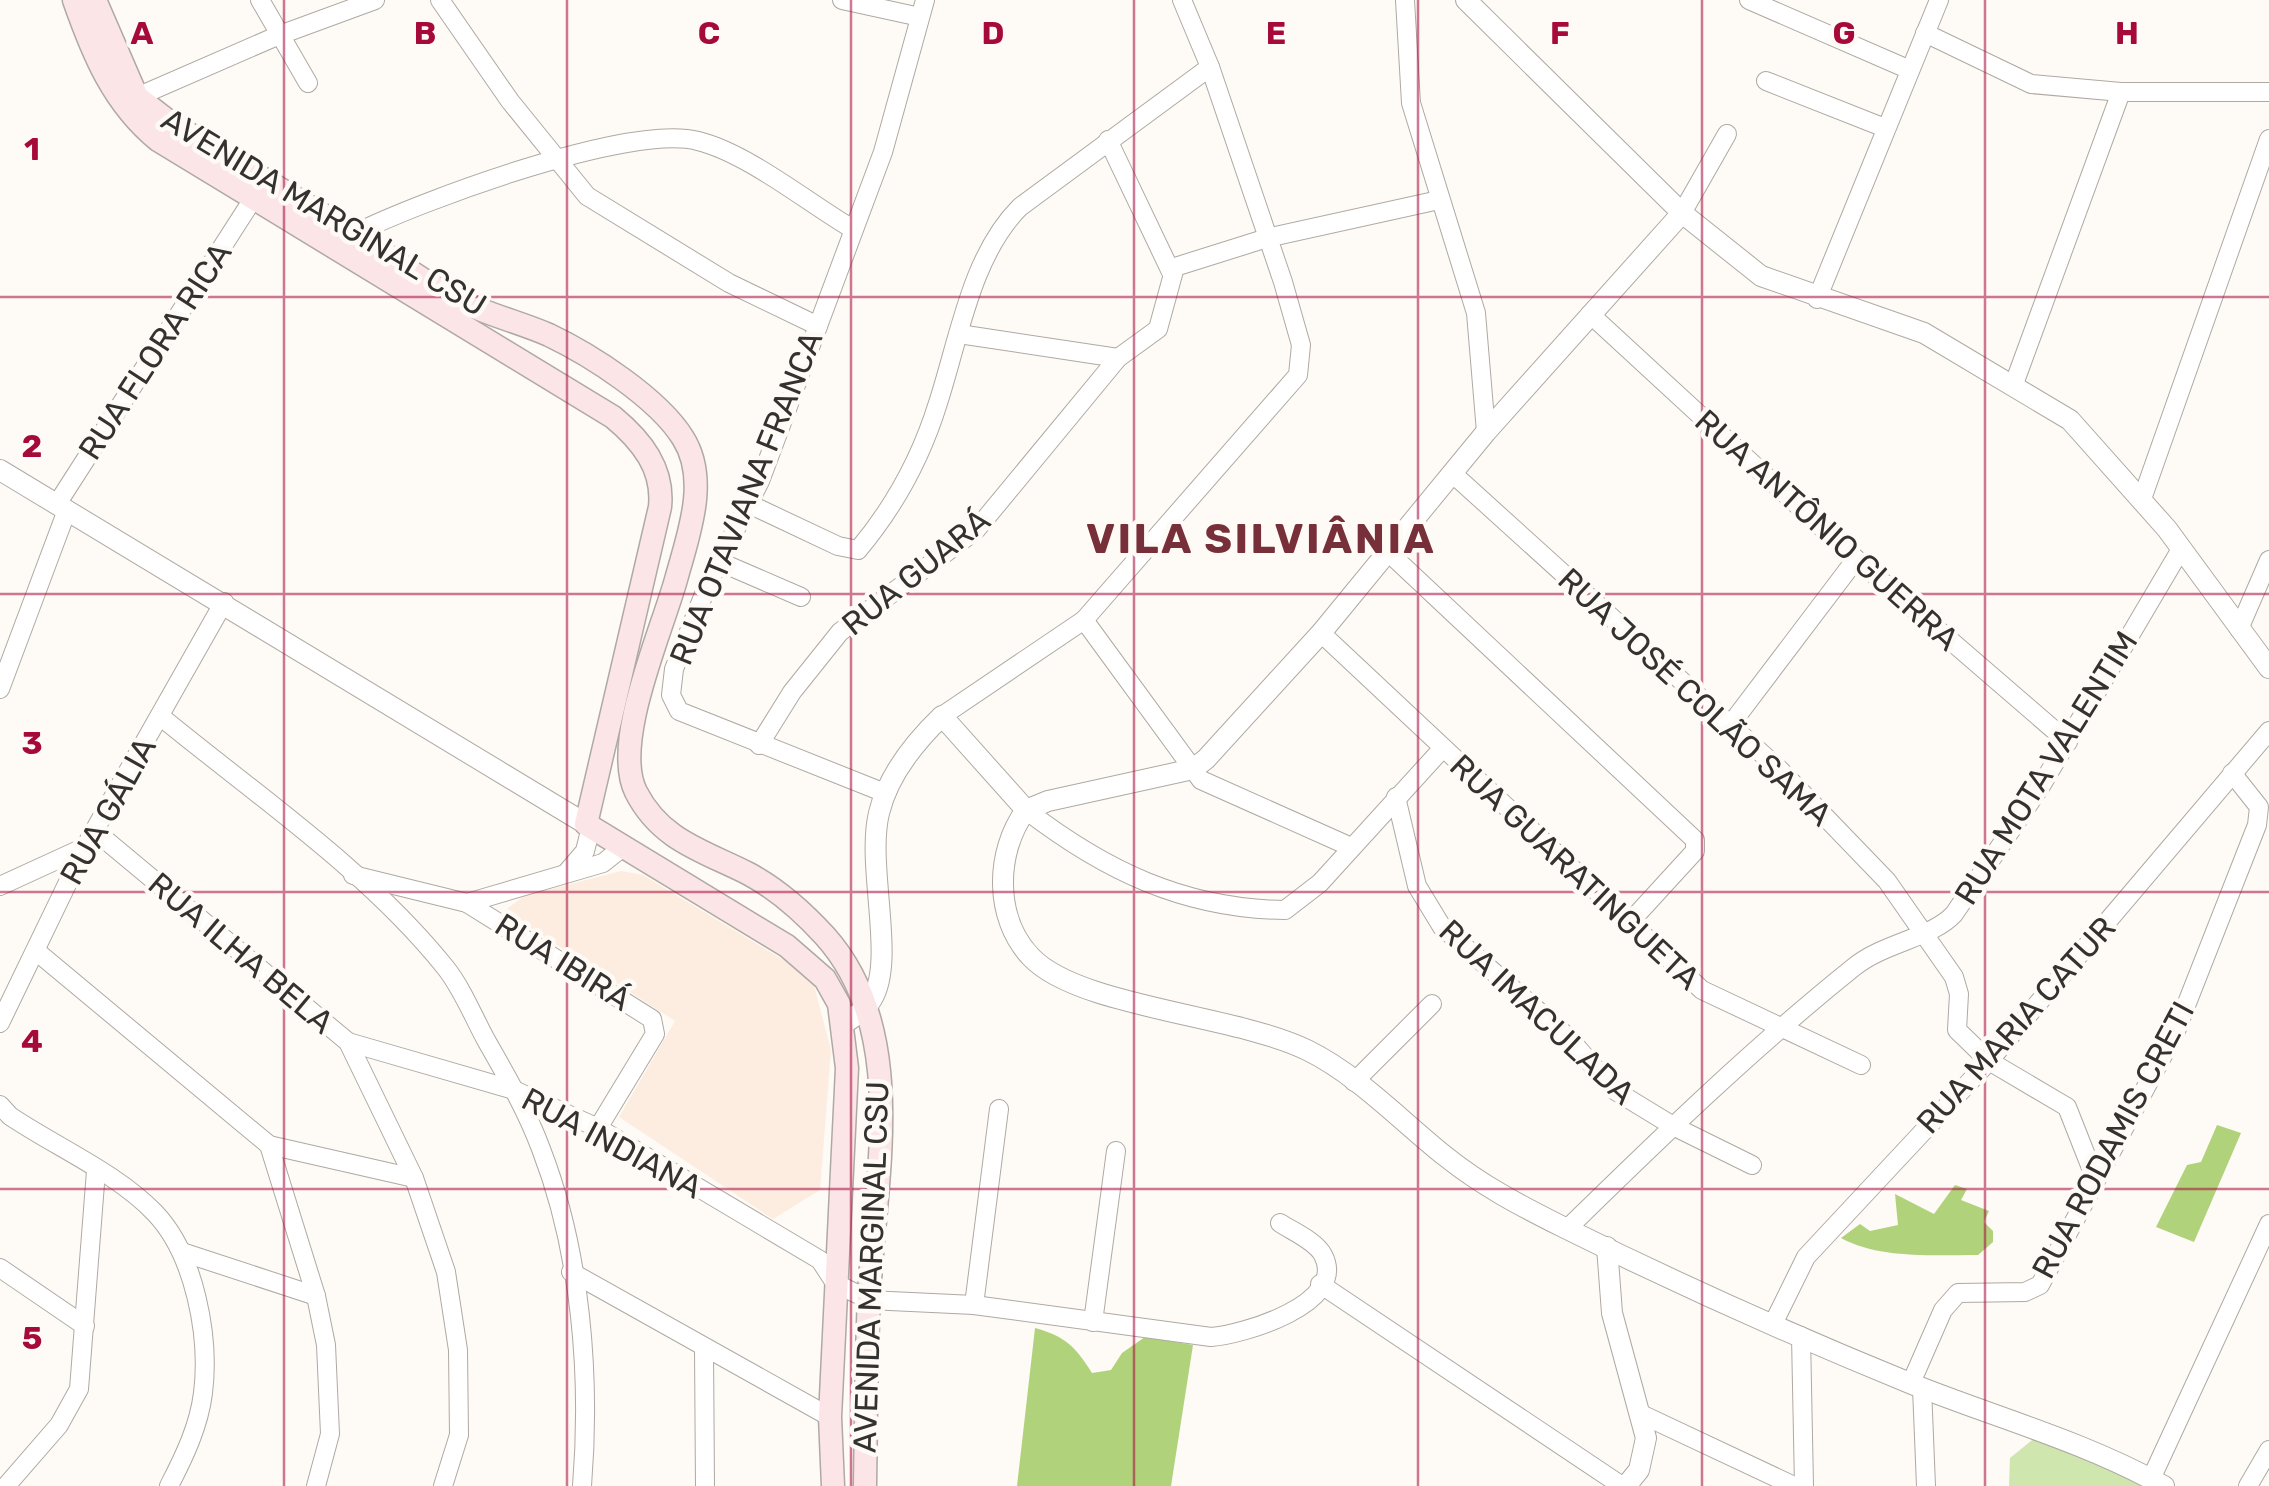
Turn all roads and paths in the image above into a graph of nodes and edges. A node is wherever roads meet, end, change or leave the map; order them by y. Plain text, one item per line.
1 (74, 0) edge
2 (94, 0) edge
3 (260, 0) edge
4 (375, 0) edge
5 (440, 0) edge
6 (842, 0) edge
7 (1182, 0) edge
8 (1406, 0) edge
9 (1466, 0) edge
10 (1749, 0) edge
11 (1939, 0) edge
12 (923, 8) edge
13 (1925, 33) junction
14 (277, 36) junction
15 (1210, 67) junction
16 (1910, 70) junction
17 (1766, 80) dead end
18 (308, 83) dead end
19 (2120, 92) junction
20 (2269, 92) edge
21 (130, 101) junction
22 (1885, 128) junction
23 (1727, 134) dead end
24 (2269, 139) edge
25 (1108, 140) junction
26 (560, 161) junction
27 (253, 198) junction
28 (1439, 200) junction
29 (1682, 214) junction
30 (851, 228) junction
31 (354, 234) junction
32 (1267, 238) junction
33 (1174, 269) junction
34 (1816, 299) junction
35 (1590, 314) junction
36 (818, 326) junction
37 (959, 334) junction
38 (1118, 358) junction
39 (604, 368) junction
40 (2014, 384) junction
41 (614, 417) junction
42 (1486, 432) junction
43 (0, 470) edge
44 (1452, 473) junction
45 (2142, 500) junction
46 (749, 504) junction
47 (62, 507) junction
48 (2181, 550) junction
49 (1388, 551) junction
50 (1856, 559) junction
51 (2269, 560) edge
52 (720, 562) junction
53 (678, 574) junction
54 (708, 584) junction
55 (801, 597) dead end
56 (224, 602) junction
57 (1084, 620) junction
58 (2239, 629) junction
59 (1321, 632) junction
60 (2269, 668) edge
61 (0, 689) edge
62 (160, 716) junction
63 (942, 716) junction
64 (1731, 724) junction
65 (2269, 731) edge
66 (2068, 742) junction
67 (759, 745) junction
68 (1442, 749) junction
69 (1193, 769) junction
70 (2232, 773) junction
71 (884, 793) junction
72 (591, 795) junction
73 (1396, 798) junction
74 (643, 803) junction
75 (1026, 810) junction
76 (589, 826) junction
77 (90, 840) junction
78 (1351, 846) junction
79 (623, 847) junction
80 (567, 872) junction
81 (352, 874) junction
82 (0, 886) edge
83 (467, 904) junction
84 (1630, 922) junction
85 (1926, 932) junction
86 (36, 950) junction
87 (1432, 1004) dead end
88 (866, 1008) junction
89 (0, 1023) edge
90 (843, 1024) junction
91 (1778, 1029) junction
92 (348, 1042) junction
93 (1989, 1061) junction
94 (1861, 1065) dead end
95 (1354, 1082) junction
96 (514, 1090) junction
97 (0, 1105) edge
98 (999, 1109) dead end
99 (1672, 1126) junction
100 (598, 1128) junction
101 (269, 1145) junction
102 (1116, 1151) dead end
103 (1752, 1165) dead end
104 (96, 1171) junction
105 (414, 1178) junction
106 (2094, 1178) junction
107 (1280, 1223) dead end
108 (2269, 1224) edge
109 (1567, 1229) junction
110 (1607, 1247) junction
111 (182, 1252) junction
112 (0, 1268) edge
113 (571, 1272) junction
114 (1320, 1284) junction
115 (852, 1291) junction
116 (316, 1296) junction
117 (974, 1305) junction
118 (1094, 1322) junction
119 (1773, 1324) junction
120 (86, 1326) junction
121 (1801, 1336) junction
122 (704, 1348) junction
123 (1916, 1386) junction
124 (1641, 1414) junction
125 (830, 1418) junction
126 (2269, 1450) edge
127 (2158, 1482) edge
128 (6, 1486) edge
129 (169, 1486) edge
130 (316, 1486) edge
131 (443, 1486) edge
132 (582, 1486) edge
133 (705, 1486) edge
134 (833, 1486) edge
135 (865, 1486) edge
136 (1624, 1486) edge
137 (1794, 1486) edge
138 (1804, 1486) edge
139 (1926, 1486) edge
140 (2248, 1486) edge

1 - 21 main road
2 - 21 main road
3 - 14 street
4 - 14 street
5 - 26 street
6 - 12 street
7 - 15 street
8 - 28 street
9 - 29 street
10 - 16 street
11 - 13 street
12 - 30 street, RUA OTAVIANA FRANCA
13 - 16 street
13 - 19 street
14 - 18 street
14 - 21 street
15 - 25 street
15 - 32 street
16 - 22 street
17 - 22 street
19 - 20 street
19 - 40 street
21 - 27 main road, AVENIDA MARGINAL CSU
21 - 31 main road, AVENIDA MARGINAL CSU
22 - 34 street
23 - 29 street
24 - 45 street
25 - 33 street
25 - 37 street
26 - 30 street
26 - 31 street
26 - 36 street
27 - 41 main road, AVENIDA MARGINAL CSU
27 - 47 street, RUA FLORA RICA
28 - 32 street
28 - 42 street
29 - 34 street
29 - 35 street
30 - 36 street, RUA OTAVIANA FRANCA
31 - 39 main road, AVENIDA MARGINAL CSU
32 - 33 street
32 - 57 street
33 - 38 street, RUA GUARÁ
34 - 40 street
35 - 42 street
35 - 50 street, RUA ANTÔNIO GUERRA
36 - 46 street, RUA OTAVIANA FRANCA
37 - 38 street
37 - 46 street
38 - 67 street, RUA GUARÁ
39 - 41 main road
39 - 53 main road, AVENIDA MARGINAL CSU
40 - 45 street
41 - 72 main road, AVENIDA MARGINAL CSU
42 - 44 street
43 - 47 street
44 - 49 street
44 - 64 street, RUA JOSÉ COLÃO SAMA
45 - 48 street
46 - 52 street, RUA OTAVIANA FRANCA
47 - 56 street
47 - 61 street, RUA FLORA RICA
48 - 58 street
48 - 66 street, RUA MOTA VALENTIM
49 - 59 street
49 - 84 street
50 - 64 street
50 - 66 street, RUA ANTÔNIO GUERRA
51 - 58 street
52 - 54 street, RUA OTAVIANA FRANCA
52 - 55 street
53 - 54 street
53 - 74 main road, AVENIDA MARGINAL CSU
54 - 67 street, RUA OTAVIANA FRANCA
56 - 62 street, RUA GÁLIA
56 - 76 street
57 - 63 street
57 - 69 street
58 - 60 street
59 - 68 street, RUA GUARATINGUETA
59 - 69 street
62 - 77 street, RUA GÁLIA
62 - 81 street
63 - 71 street
63 - 75 street
64 - 85 street, RUA JOSÉ COLÃO SAMA
65 - 70 street, RUA MARIA CATUR
66 - 85 street, RUA MOTA VALENTIM
67 - 71 street
68 - 73 street
68 - 84 street, RUA GUARATINGUETA
69 - 75 street
69 - 78 street
70 - 93 street, RUA MARIA CATUR
70 - 106 street, RUA RODAMIS CRETI
71 - 88 street
72 - 74 main road
72 - 76 main road, AVENIDA MARGINAL CSU
73 - 78 street
73 - 99 street, RUA IMACULADA
74 - 79 main road
74 - 88 main road, AVENIDA MARGINAL CSU
75 - 78 street
75 - 95 street
76 - 79 main road, AVENIDA MARGINAL CSU
76 - 80 street
77 - 82 street
77 - 86 street, RUA GÁLIA
77 - 92 street, RUA ILHA BELA
79 - 80 street
79 - 90 main road, AVENIDA MARGINAL CSU
80 - 83 street
81 - 83 street
81 - 96 street
83 - 100 street, RUA IBIRÁ
84 - 91 street, RUA GUARATINGUETA
85 - 91 street, RUA MOTA VALENTIM
85 - 93 street, RUA JOSÉ COLÃO SAMA
86 - 89 street, RUA GÁLIA
86 - 101 street
87 - 95 street
88 - 90 street
88 - 115 main road, AVENIDA MARGINAL CSU
90 - 115 main road, AVENIDA MARGINAL CSU
91 - 94 street, RUA GUARATINGUETA
91 - 99 street, RUA MOTA VALENTIM
92 - 96 street, RUA INDIANA
92 - 105 street, RUA ILHA BELA
93 - 106 street, RUA JOSÉ COLÃO SAMA
93 - 119 street, RUA MARIA CATUR
95 - 109 street
96 - 100 street, RUA INDIANA
96 - 113 street
97 - 104 street
98 - 117 street
99 - 103 street, RUA IMACULADA
99 - 109 street, RUA MOTA VALENTIM
100 - 115 street, RUA INDIANA
101 - 105 street
101 - 116 street
102 - 118 street
104 - 111 street
104 - 120 street
105 - 131 street, RUA ILHA BELA
106 - 123 street, RUA RODAMIS CRETI
107 - 114 street
108 - 127 street
109 - 110 street
110 - 119 street
110 - 124 street
111 - 116 street
111 - 129 street
112 - 120 street
113 - 122 street
113 - 132 street
114 - 118 street
114 - 136 street
115 - 117 street
115 - 125 main road, AVENIDA MARGINAL CSU
115 - 135 main road, AVENIDA MARGINAL CSU
116 - 130 street
117 - 118 street
119 - 121 street
120 - 128 street
121 - 123 street
121 - 138 street
122 - 125 street
122 - 133 street
123 - 127 street
123 - 139 street
124 - 136 street
124 - 137 street
125 - 134 main road, AVENIDA MARGINAL CSU
126 - 140 street

